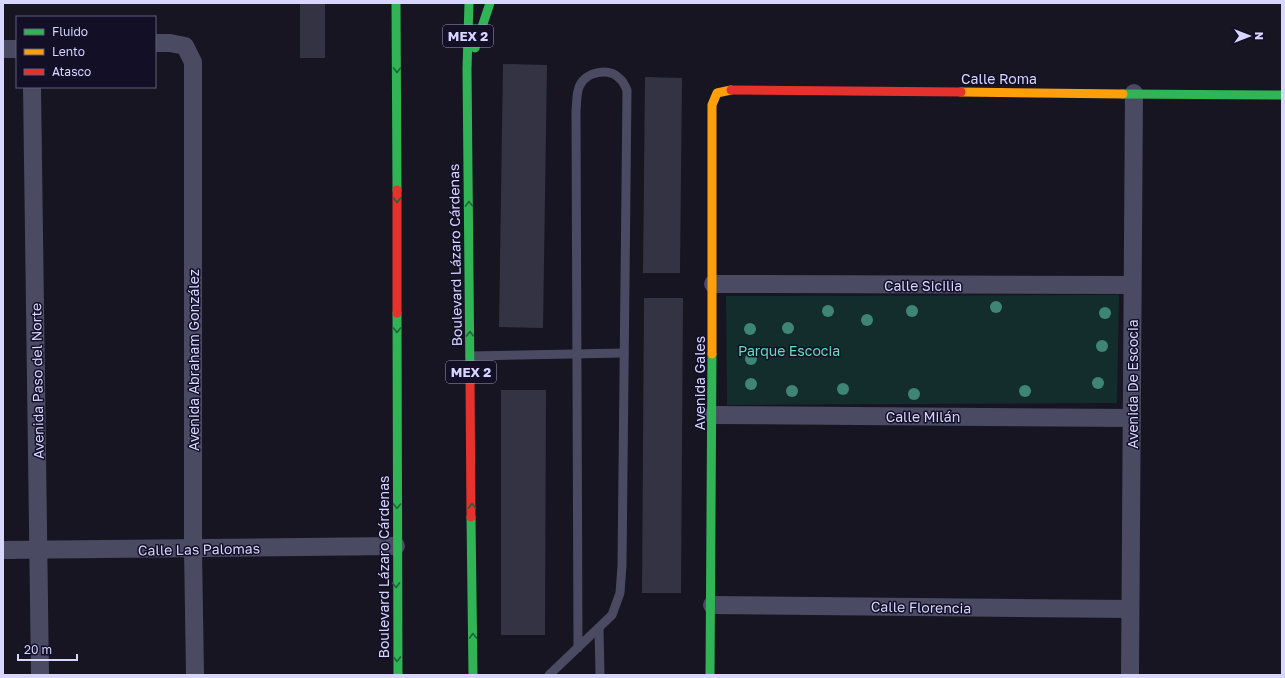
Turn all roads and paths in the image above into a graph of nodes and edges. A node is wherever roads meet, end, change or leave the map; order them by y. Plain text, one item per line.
1 (396, 3) edge
2 (469, 3) edge
3 (490, 3) edge
4 (387, 14) dead end
5 (397, 31) junction
6 (156, 43) edge
7 (3, 49) edge
8 (16, 49) edge
9 (467, 70) junction
10 (32, 88) edge
11 (717, 93) joint
12 (1134, 93) junction
13 (1282, 95) edge
14 (714, 284) junction
15 (1132, 285) junction
16 (624, 353) junction
17 (577, 354) junction
18 (470, 356) junction
19 (713, 415) junction
20 (1132, 418) junction
21 (396, 546) junction
22 (3, 550) edge
23 (40, 550) junction
24 (193, 550) junction
25 (712, 605) junction
26 (1130, 609) junction
27 (599, 628) junction
28 (578, 648) junction
29 (40, 675) edge
30 (195, 675) edge
31 (398, 675) edge
32 (473, 675) edge
33 (549, 675) edge
34 (600, 675) edge
35 (710, 675) edge
36 (1130, 675) edge

1 - 5 main road, Boulevard Lázaro Cárdenas
2 - 9 main road, Boulevard Lázaro Cárdenas / MEX 2
3 - 9 main road
4 - 5 main road
5 -> 21 main road, Boulevard Lázaro Cárdenas
6 - 24 street, Avenida Abraham González
7 - 8 street
18 -> 9 main road, Boulevard Lázaro Cárdenas / MEX 2
10 - 23 street, Avenida Paso del Norte
11 - 12 main road, Calle Roma
11 - 14 main road, Avenida Gales
12 - 13 main road, Calle Roma
12 - 15 street, Avenida De Escocia
14 - 15 street, Calle Sicilia
14 - 19 main road, Avenida Gales
15 - 20 street, Avenida De Escocia
16 - 17 lane
16 - 17 lane
16 - 27 lane
17 - 18 lane
17 - 28 lane
32 -> 18 main road, Boulevard Lázaro Cárdenas / MEX 2
19 - 20 street, Calle Milán
19 - 25 main road, Avenida Gales
20 - 26 street, Avenida De Escocia
21 - 24 street, Calle Las Palomas
21 -> 31 main road, Boulevard Lázaro Cárdenas
22 - 23 street, Calle Las Palomas
23 - 24 street, Calle Las Palomas
23 - 29 street, Avenida Paso del Norte
24 - 30 street, Avenida Abraham González
25 - 26 street, Calle Florencia
25 - 35 main road, Avenida Gales
26 - 36 street, Avenida De Escocia
27 - 28 lane
27 - 34 lane
28 - 33 lane

